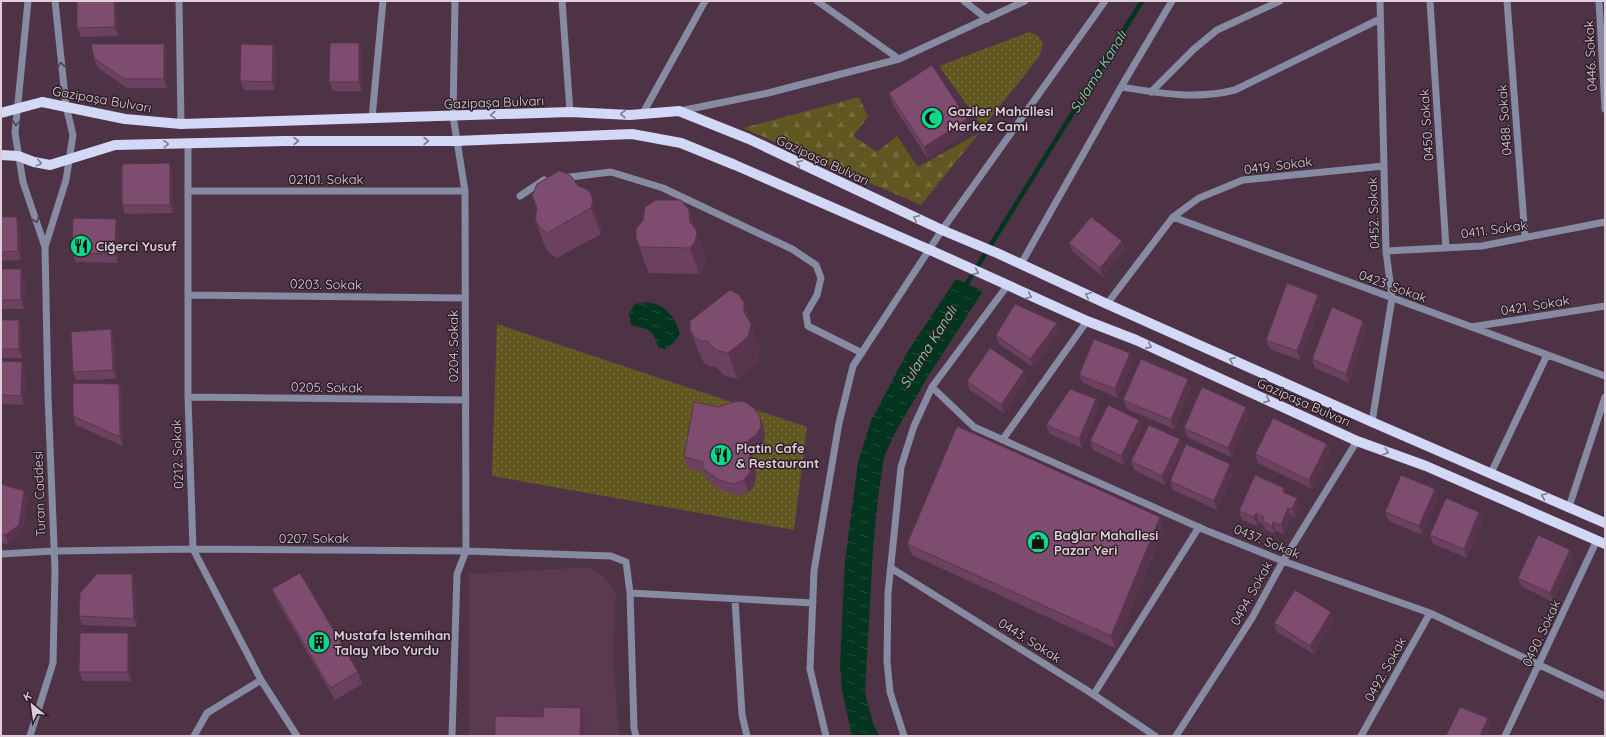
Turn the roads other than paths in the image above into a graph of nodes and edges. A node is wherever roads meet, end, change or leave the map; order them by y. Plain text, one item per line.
1 (28, 1) edge
2 (55, 1) edge
3 (178, 1) edge
4 (383, 1) edge
5 (455, 1) edge
6 (562, 1) edge
7 (705, 1) edge
8 (817, 1) edge
9 (964, 1) edge
10 (1025, 1) edge
11 (1106, 1) edge
12 (1172, 1) edge
13 (1280, 1) edge
14 (1380, 1) edge
15 (1430, 1) edge
16 (1507, 1) edge
17 (1599, 1) edge
18 (987, 19) junction
19 (1380, 19) junction
20 (899, 60) junction
21 (1604, 67) edge
22 (1121, 87) junction
23 (1151, 92) junction
24 (66, 106) junction
25 (18, 107) junction
26 (1605, 109) edge
27 (679, 111) junction
28 (570, 112) junction
29 (1, 113) edge
30 (643, 113) junction
31 (453, 116) junction
32 (372, 118) junction
33 (181, 124) junction
34 (456, 141) junction
35 (188, 143) junction
36 (1, 155) edge
37 (18, 156) junction
38 (68, 158) junction
39 (1384, 166) junction
40 (188, 191) junction
41 (465, 191) junction
42 (520, 196) dead end
43 (1172, 217) junction
44 (1605, 222) edge
45 (942, 230) junction
46 (1526, 237) junction
47 (45, 247) junction
48 (1446, 248) junction
49 (930, 250) junction
50 (1386, 251) junction
51 (1021, 264) junction
52 (1007, 286) junction
53 (188, 294) junction
54 (465, 298) junction
55 (1392, 298) junction
56 (1107, 304) junction
57 (1605, 306) edge
58 (1086, 321) junction
59 (1470, 327) junction
60 (862, 353) junction
61 (1547, 355) junction
62 (1605, 376) edge
63 (932, 387) junction
64 (188, 396) junction
65 (1605, 397) edge
66 (466, 400) junction
67 (1372, 422) junction
68 (1003, 439) junction
69 (1357, 441) junction
70 (1491, 473) junction
71 (1569, 507) junction
72 (1605, 523) edge
73 (1199, 527) junction
74 (1601, 542) edge
75 (193, 549) junction
76 (54, 551) junction
77 (466, 551) junction
78 (1, 554) edge
79 (1283, 561) junction
80 (890, 568) junction
81 (630, 593) junction
82 (735, 599) junction
83 (813, 603) junction
84 (1430, 613) junction
85 (1539, 665) junction
86 (261, 680) junction
87 (1094, 694) junction
88 (1605, 696) edge
89 (30, 736) edge
90 (194, 736) edge
91 (297, 736) edge
92 (452, 736) edge
93 (636, 736) edge
94 (747, 736) edge
95 (826, 736) edge
96 (904, 736) edge
97 (1155, 736) edge
98 (1176, 736) edge
99 (1361, 736) edge
100 (1505, 736) edge

1 - 25 street
24 -> 2 street
3 - 33 street
4 - 32 street
5 - 31 street, 0204. Sokak
6 - 28 street
7 - 30 street
8 - 20 street
9 - 18 street
10 - 18 street
11 - 45 street
12 - 22 street
13 - 23 street
14 - 19 street, 0452. Sokak
15 - 48 street, 0450. Sokak
16 - 46 street, 0488. Sokak
17 - 21 street, 0446. Sokak
18 - 20 street
19 - 23 street
19 - 39 street, 0452. Sokak
20 - 27 street
21 - 26 street, 0446. Sokak
22 - 23 street
22 - 51 street
24 - 25 main road, Gazipaşa Bulvarı
24 - 33 main road, Gazipaşa Bulvarı
24 - 38 street
25 - 29 main road, Gazipaşa Bulvarı
25 -> 37 street
27 - 30 main road, Gazipaşa Bulvarı
45 -> 27 main road, Gazipaşa Bulvarı
30 -> 28 main road, Gazipaşa Bulvarı
28 -> 31 main road, Gazipaşa Bulvarı
31 - 32 main road, Gazipaşa Bulvarı
31 - 34 street, 0204. Sokak
32 - 33 main road, Gazipaşa Bulvarı
35 -> 34 main road
34 - 41 street, 0204. Sokak
34 - 49 main road
38 -> 35 main road
35 - 40 street, 0212. Sokak
36 - 37 main road
37 -> 38 main road
37 -> 47 street
38 - 47 street
39 - 43 street, 0419. Sokak
39 - 50 street, 0452. Sokak
40 - 41 street, 02101. Sokak
40 - 53 street, 0212. Sokak
41 - 54 street, 0204. Sokak
42 - 60 street
43 - 55 street, 0423. Sokak
43 - 56 street, 0419. Sokak
44 - 46 street, 0411. Sokak
45 - 49 street
45 - 51 main road, Gazipaşa Bulvarı
46 - 48 street, 0411. Sokak
47 - 76 street, Turan Caddesi
48 - 50 street, 0411. Sokak
49 -> 52 main road, Gazipaşa Bulvarı
49 - 60 street
50 - 55 street, 0452. Sokak
56 -> 51 main road, Gazipaşa Bulvarı
52 -> 58 main road, Gazipaşa Bulvarı
52 - 63 street
53 - 54 street, 0203. Sokak
53 - 64 street, 0212. Sokak
54 - 66 street, 0204. Sokak
55 - 59 street, 0423. Sokak
55 - 67 street, 0452. Sokak
67 -> 56 main road, Gazipaşa Bulvarı
57 - 59 street, 0421. Sokak
58 - 68 street
58 -> 69 main road, Gazipaşa Bulvarı
59 - 61 street, 0423. Sokak
60 - 83 street
61 - 62 street, 0423. Sokak
61 - 70 street
63 - 68 street, 0437. Sokak
63 - 80 street
64 - 66 street, 0205. Sokak
64 - 75 street, 0212. Sokak
65 - 71 street
66 - 77 street, 0204. Sokak
67 - 70 main road, Gazipaşa Bulvarı
68 - 73 street, 0437. Sokak
69 -> 74 main road, Gazipaşa Bulvarı
69 - 79 street, 0494. Sokak
71 -> 70 main road, Gazipaşa Bulvarı
71 - 72 main road, Gazipaşa Bulvarı
73 - 79 street, 0437. Sokak
73 - 87 street
74 - 85 street, 0490. Sokak
75 - 76 street, 0207. Sokak
75 - 77 street, 0207. Sokak
75 - 86 street, 0212. Sokak
76 - 78 street, 0207. Sokak
76 - 89 street, Turan Caddesi
77 - 81 street, 0207. Sokak
77 - 92 street
79 - 84 street, 0437. Sokak
79 - 98 street, 0494. Sokak
80 - 87 street, 0443. Sokak
80 - 96 street
81 - 82 street
81 - 93 street
82 - 83 street
82 - 94 street
83 - 95 street
84 - 85 street, 0437. Sokak
84 - 99 street, 0492. Sokak
85 - 88 street, 0437. Sokak
85 - 100 street, 0490. Sokak
86 - 90 street
86 - 91 street, 0212. Sokak
87 - 97 street, 0443. Sokak

